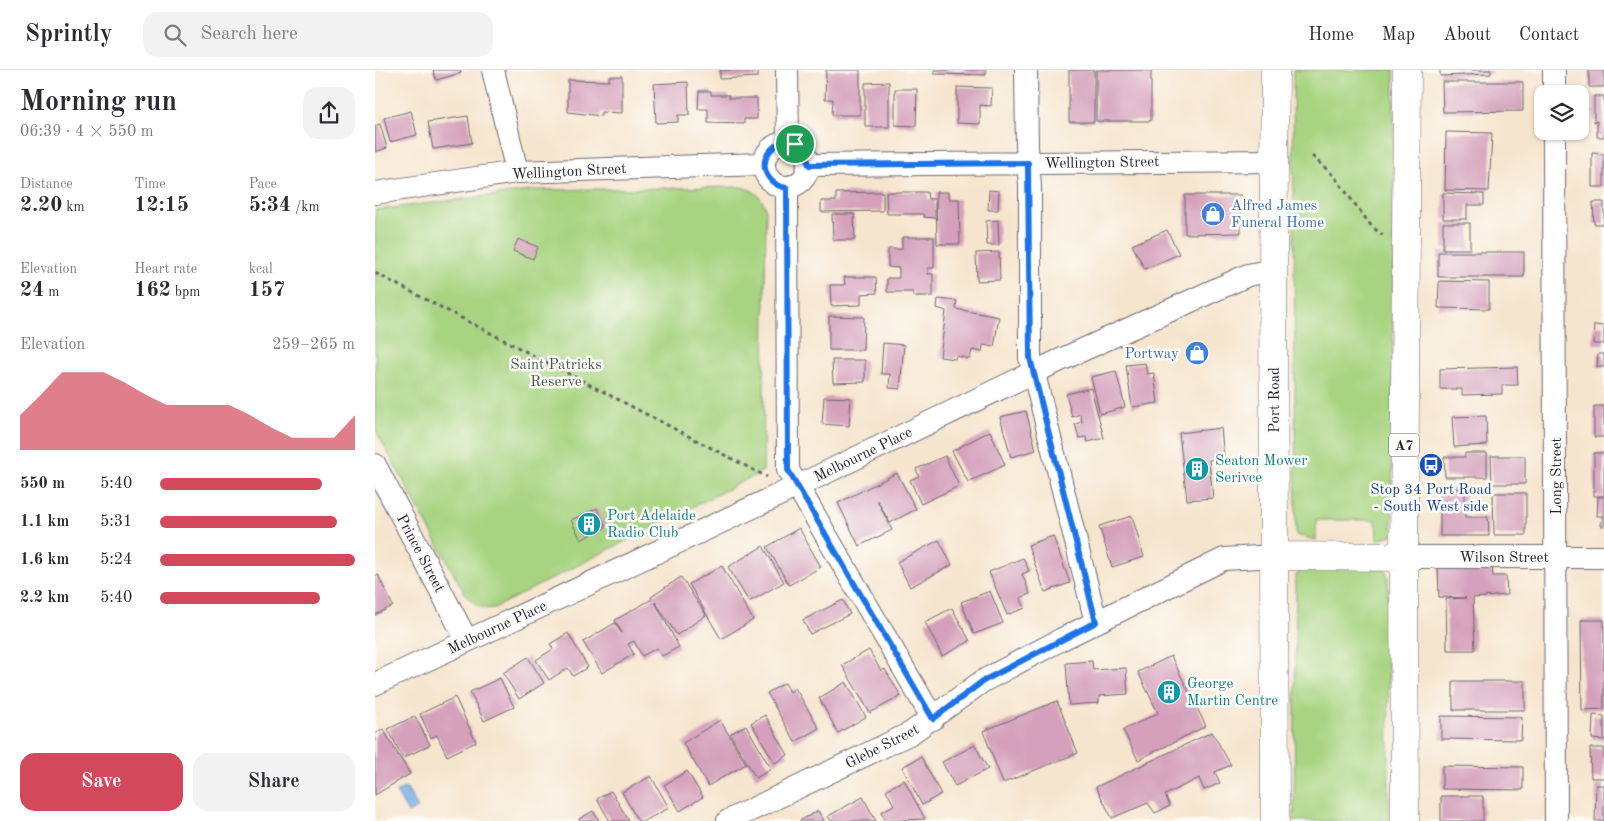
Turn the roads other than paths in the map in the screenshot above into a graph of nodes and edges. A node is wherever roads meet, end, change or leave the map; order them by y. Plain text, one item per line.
1 (493, 70) edge
2 (787, 70) edge
3 (1026, 70) edge
4 (1275, 70) edge
5 (1407, 70) edge
6 (1554, 70) edge
7 (1554, 85) edge
8 (1555, 140) edge
9 (788, 143) junction
10 (1275, 161) junction
11 (1028, 163) junction
12 (763, 164) junction
13 (809, 165) junction
14 (517, 172) junction
15 (787, 188) junction
16 (375, 193) edge
17 (1273, 270) junction
18 (1034, 372) junction
19 (375, 465) edge
20 (798, 486) junction
21 (1275, 556) junction
22 (1404, 557) junction
23 (1557, 557) junction
24 (1604, 557) edge
25 (1096, 622) junction
26 (467, 641) junction
27 (375, 684) edge
28 (933, 719) junction
29 (728, 821) edge
30 (1275, 821) edge
31 (1405, 821) edge
32 (1556, 821) edge

1 - 14 street
2 - 9 street
3 - 11 street
4 - 10 highway, Port Road
5 - 22 highway, A7
6 - 7 street
8 - 23 street, Long Street
9 - 12 street
9 - 13 street
10 - 11 street, Wellington Street
10 - 17 highway, Port Road
11 - 13 street, Wellington Street
11 - 18 street
12 - 14 street, Wellington Street
12 - 15 street
13 - 15 street
14 - 16 street, Wellington Street
15 - 20 street
17 - 18 street, Melbourne Place
17 - 21 highway, Port Road
18 - 20 street, Melbourne Place
18 - 25 street
19 - 26 street, Prince Street
20 - 26 street, Melbourne Place
20 - 28 street
21 - 22 highway
21 - 25 street, Glebe Street
21 - 30 highway, Port Road
22 - 23 street, Wilson Street
22 - 31 highway, A7
23 - 24 street, Wilson Street
23 - 32 street, Long Street
25 - 28 street, Glebe Street
26 - 27 street, Melbourne Place
28 - 29 street, Glebe Street

